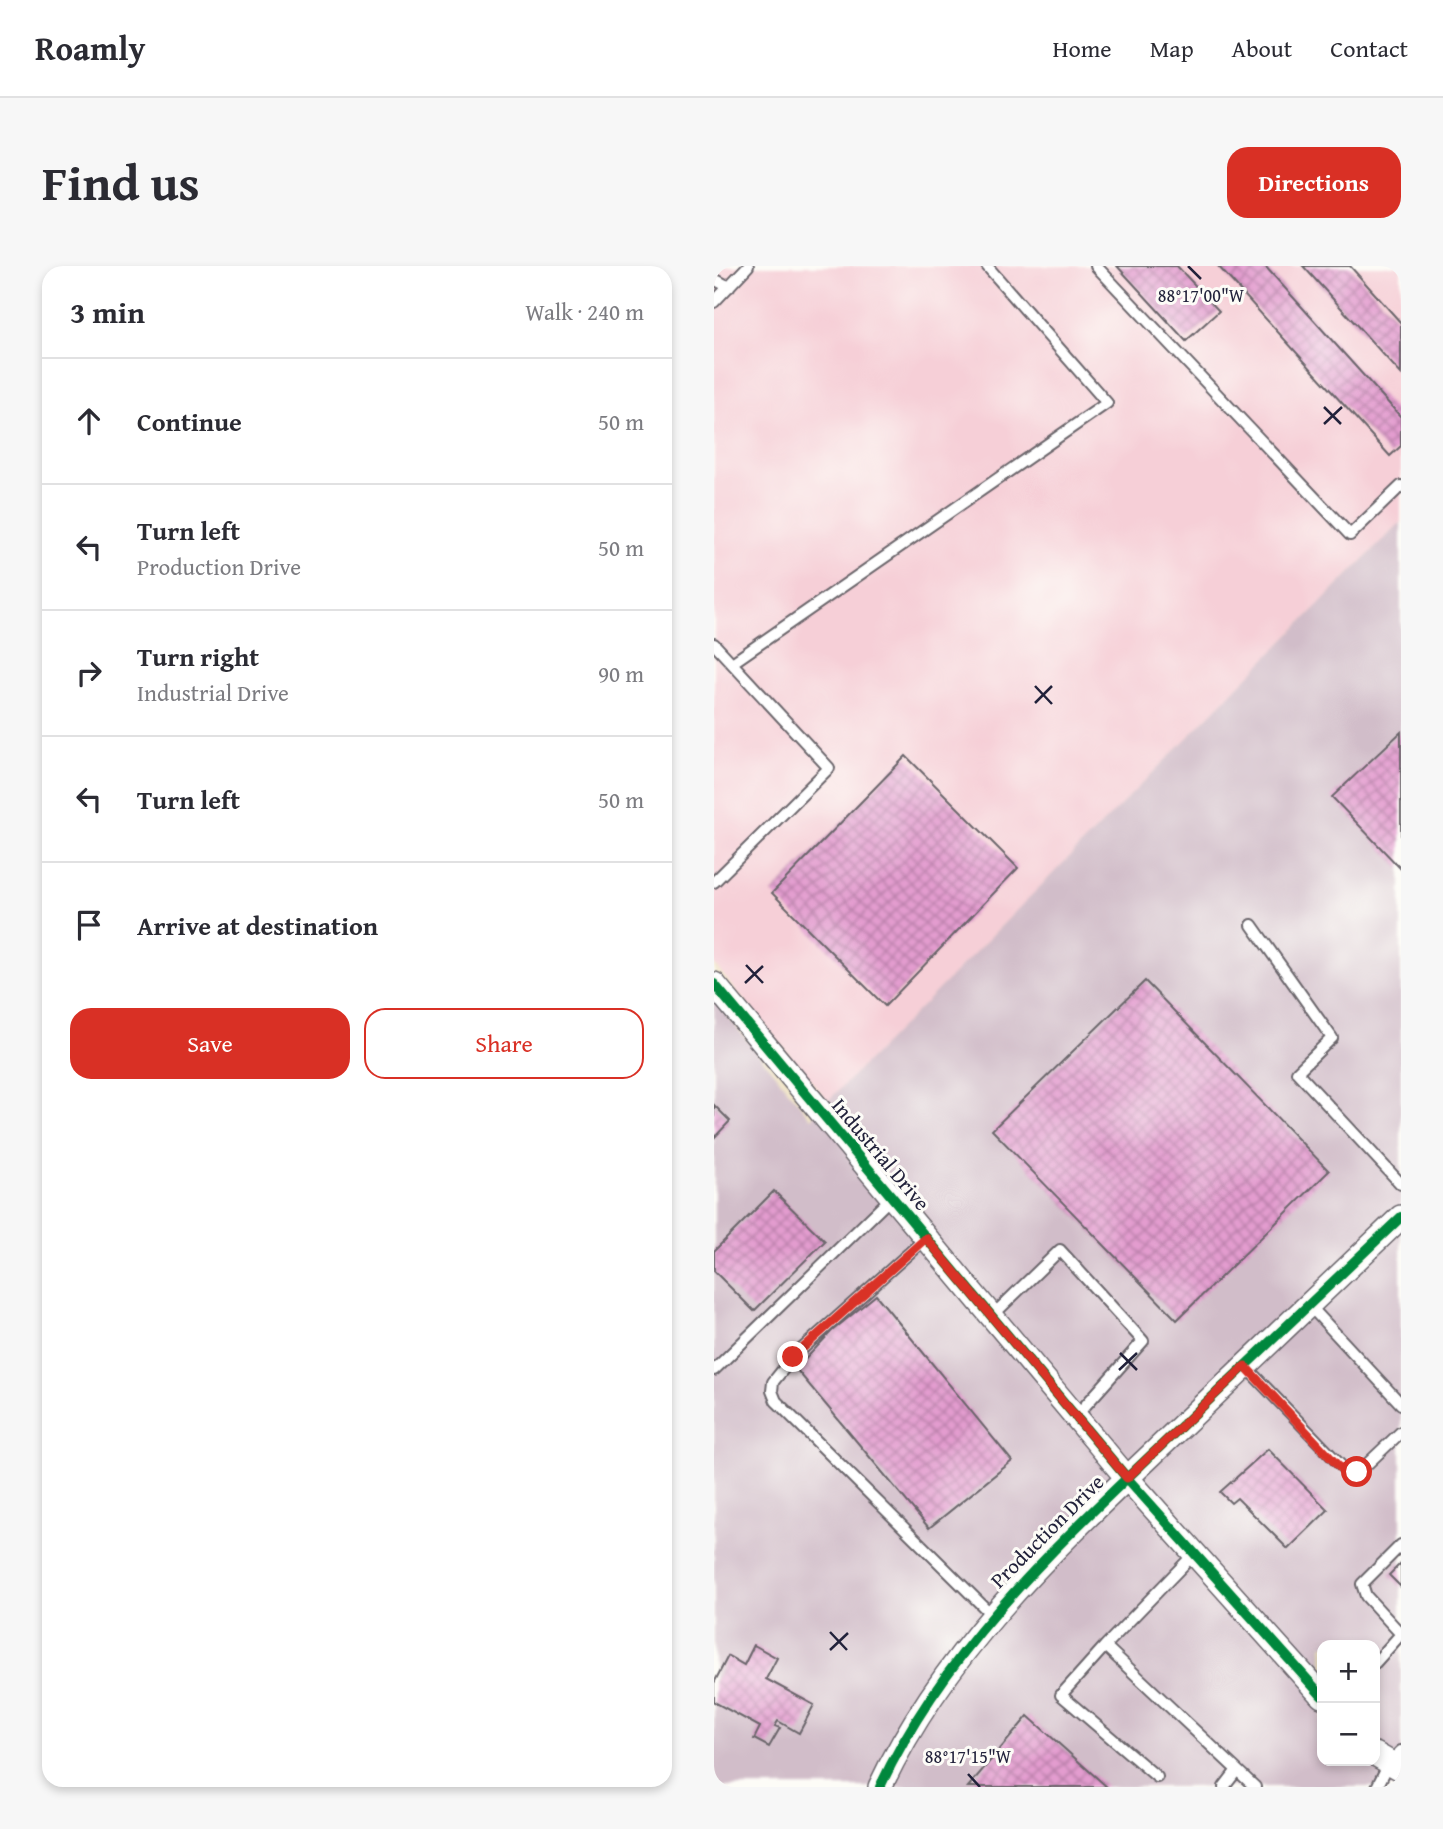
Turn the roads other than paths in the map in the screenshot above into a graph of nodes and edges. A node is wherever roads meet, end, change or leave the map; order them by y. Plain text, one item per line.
1 (748, 266) edge
2 (987, 266) edge
3 (1096, 266) edge
4 (714, 279) edge
5 (729, 287) junction
6 (714, 302) edge
7 (1401, 486) edge
8 (714, 644) edge
9 (732, 663) junction
10 (714, 881) edge
11 (1252, 925) dead end
12 (714, 984) edge
13 (1401, 1184) edge
14 (892, 1197) junction
15 (1401, 1217) edge
16 (926, 1238) junction
17 (1308, 1305) junction
18 (992, 1316) junction
19 (1245, 1366) junction
20 (714, 1370) edge
21 (1401, 1404) edge
22 (1076, 1416) junction
23 (1401, 1432) edge
24 (1127, 1478) junction
25 (1401, 1545) edge
26 (1195, 1553) junction
27 (992, 1615) junction
28 (1401, 1634) edge
29 (1105, 1646) junction
30 (1380, 1657) edge
31 (1317, 1690) edge
32 (1392, 1759) edge
33 (1237, 1770) junction
34 (1157, 1777) dead end
35 (880, 1787) edge
36 (1224, 1787) edge
37 (1255, 1787) edge
38 (1377, 1787) edge

1 - 5 lane
2 - 9 lane
3 - 7 lane
4 - 5 lane
5 - 6 lane
8 - 9 lane
9 - 10 lane
11 - 13 lane
12 - 14 street, Industrial Drive
14 - 16 street, Industrial Drive
14 - 20 lane
15 - 17 street, Production Drive
16 - 18 street, Industrial Drive
16 - 27 lane
17 - 19 street, Production Drive
17 - 21 lane
18 - 22 street, Industrial Drive
18 - 22 lane
19 - 23 lane
19 - 24 street, Production Drive
22 - 24 street, Industrial Drive
24 - 26 street, Industrial Drive
24 - 27 street, Production Drive
25 - 28 lane
26 - 29 lane
26 - 31 street, Industrial Drive
27 - 35 street, Production Drive
28 - 30 lane
29 - 33 lane
29 - 34 lane
32 - 38 lane
33 - 36 lane
33 - 37 lane

